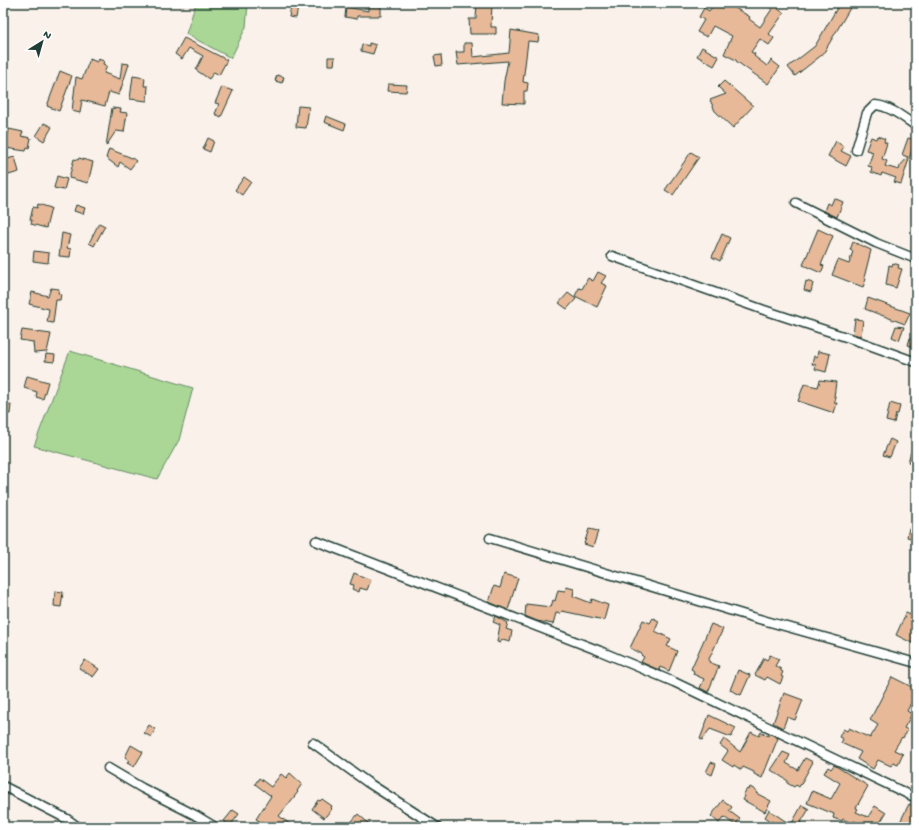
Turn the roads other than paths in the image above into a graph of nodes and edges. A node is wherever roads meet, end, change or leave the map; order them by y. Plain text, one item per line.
1 (916, 126) edge
2 (856, 150) dead end
3 (796, 203) dead end
4 (612, 256) dead end
5 (916, 259) edge
6 (916, 362) edge
7 (490, 538) dead end
8 (316, 541) dead end
9 (916, 663) edge
10 (313, 743) dead end
11 (108, 768) dead end
12 (3, 786) edge
13 (916, 798) edge
14 (78, 827) edge
15 (214, 827) edge
16 (437, 827) edge

1 - 2 street
3 - 5 street
4 - 6 street
7 - 9 street
8 - 13 street
10 - 16 street
11 - 15 street
12 - 14 street

